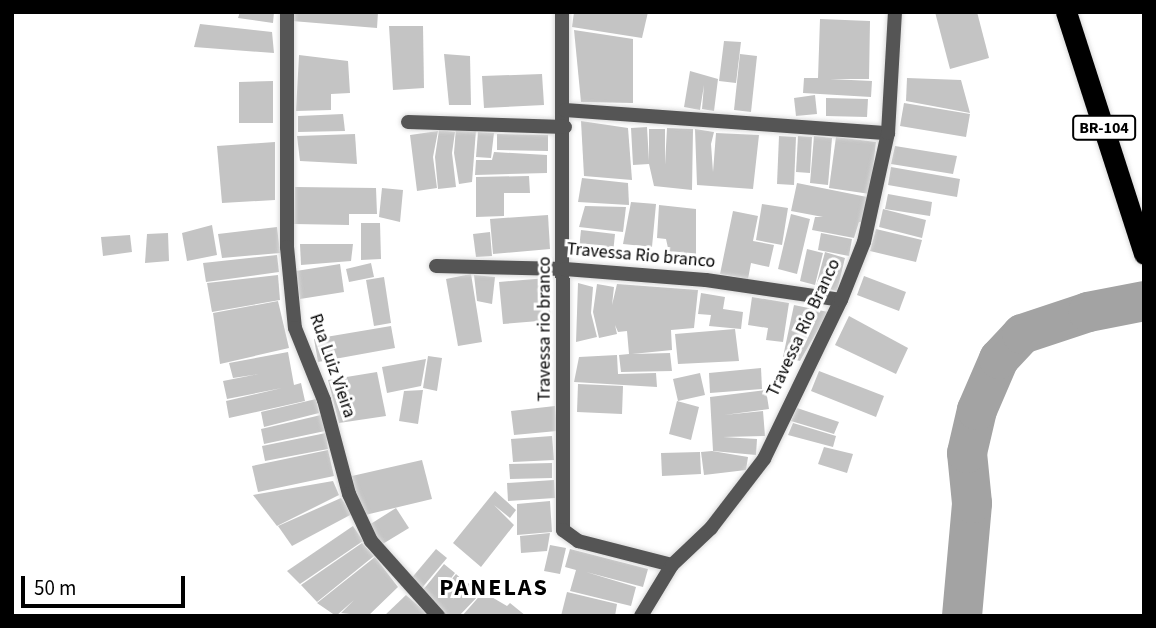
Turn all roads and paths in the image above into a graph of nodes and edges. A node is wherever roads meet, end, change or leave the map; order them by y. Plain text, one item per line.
1 (287, 12) edge
2 (562, 12) edge
3 (895, 12) edge
4 (1066, 12) edge
5 (565, 110) junction
6 (408, 122) dead end
7 (565, 127) junction
8 (888, 132) junction
9 (1142, 249) edge
10 (436, 266) dead end
11 (565, 269) junction
12 (841, 300) junction
13 (672, 565) junction
14 (438, 616) edge
15 (641, 616) edge

1 - 14 street, Rua Luiz Vieira
2 - 5 street, Travessa rio branco
3 - 8 street, Travessa Rio Branco
4 - 9 highway, BR-104
5 - 7 street, Travessa rio branco
5 - 8 street
6 - 7 street
7 - 11 street, Travessa rio branco
8 - 12 street, Travessa Rio Branco
10 - 11 street, Travessa Rio branco
11 - 12 street, Travessa Rio branco
11 - 13 street, Travessa rio branco
12 - 13 street, Travessa Rio Branco
13 - 15 street, Travessa Rio Branco

